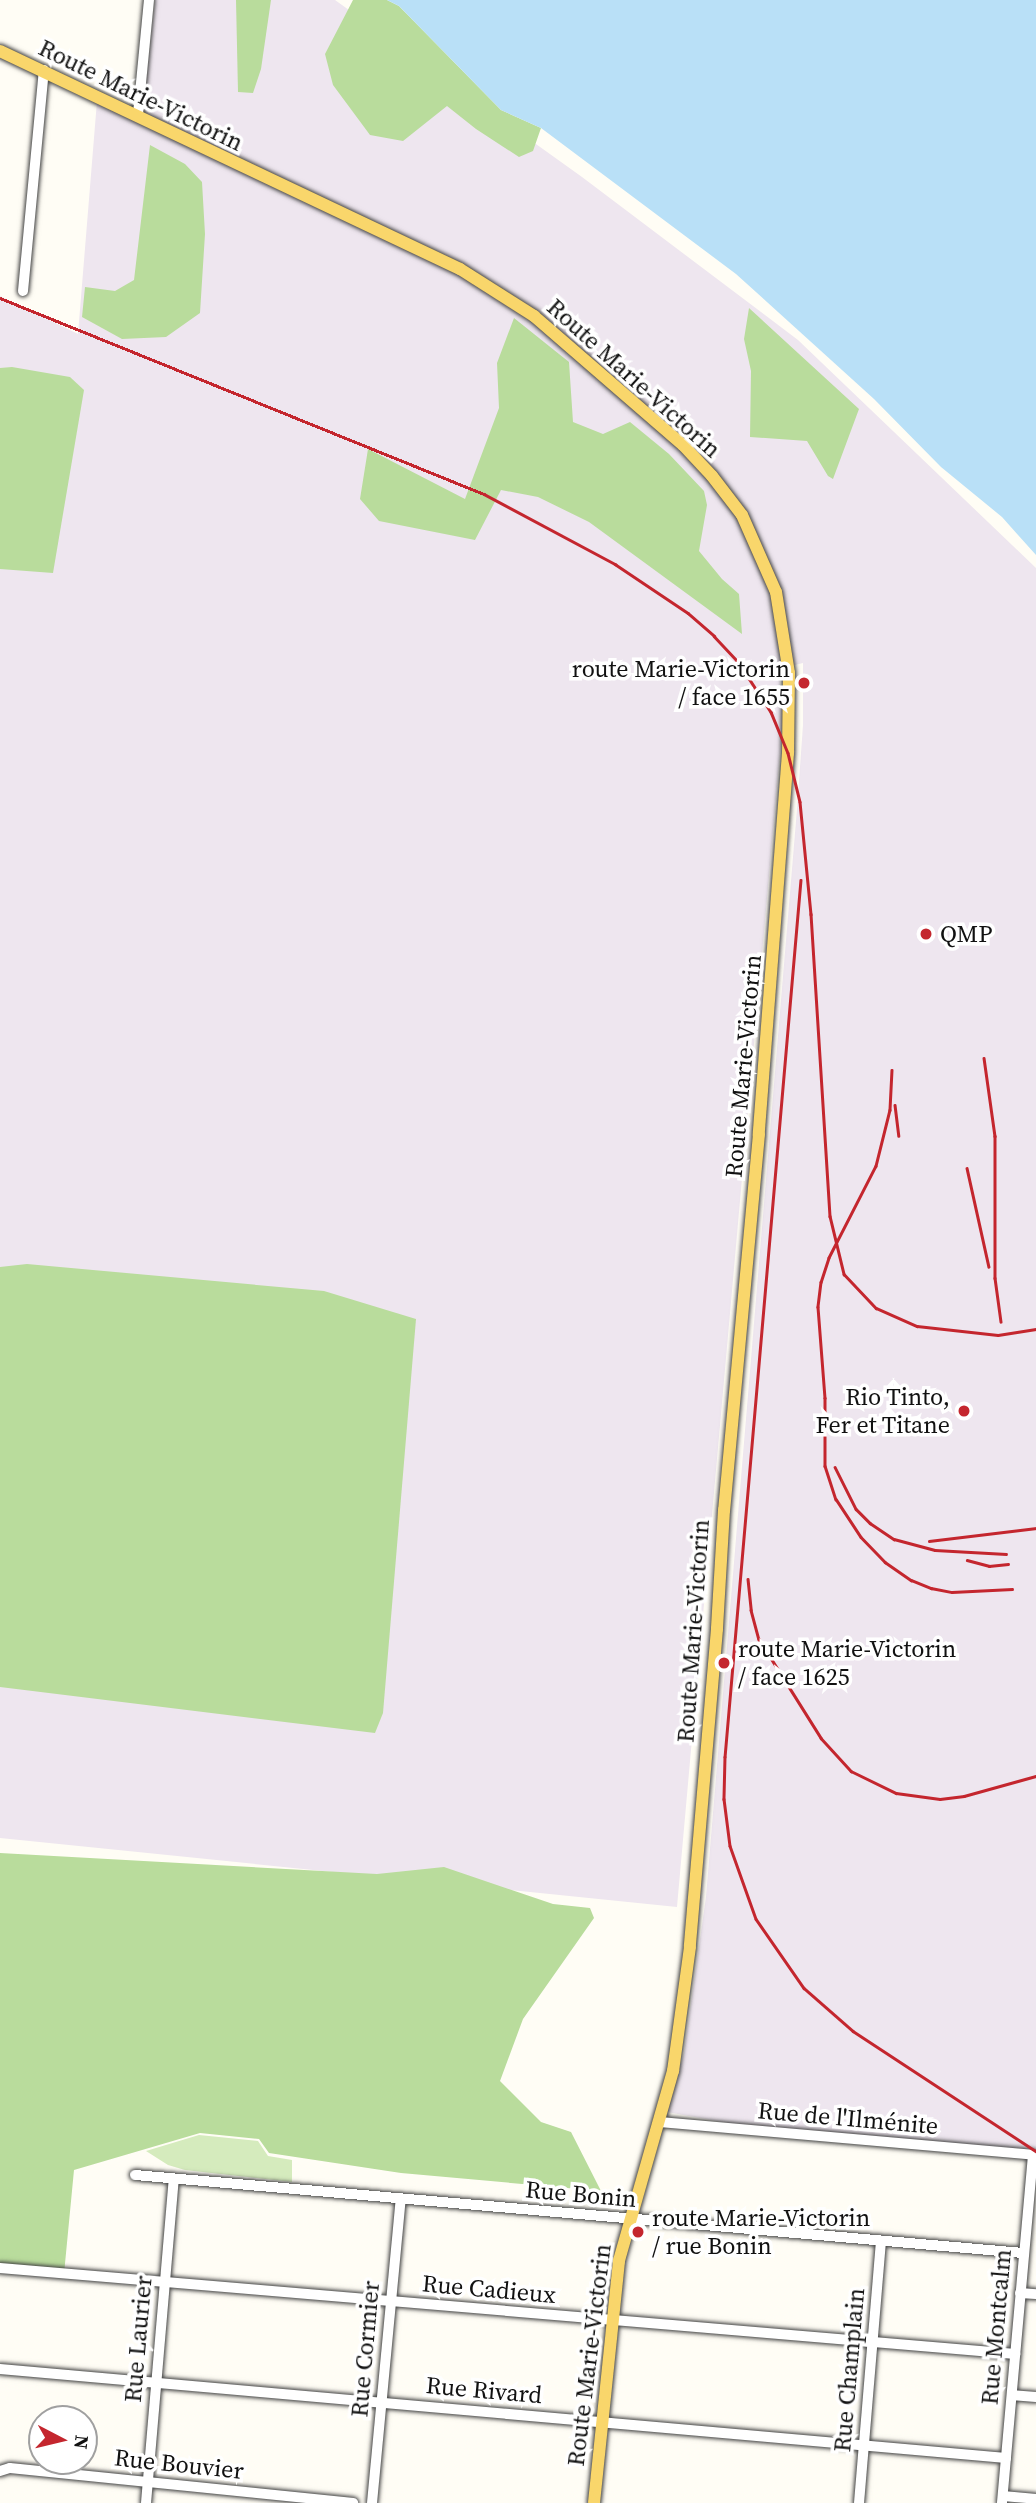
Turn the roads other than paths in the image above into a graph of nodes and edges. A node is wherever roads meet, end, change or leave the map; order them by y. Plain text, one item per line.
1 (149, 0) edge
2 (0, 51) edge
3 (44, 70) junction
4 (138, 114) junction
5 (23, 291) dead end
6 (659, 2122) junction
7 (1033, 2155) joint
8 (135, 2175) dead end
9 (174, 2179) junction
10 (401, 2199) junction
11 (629, 2219) junction
12 (881, 2241) junction
13 (1024, 2253) junction
14 (0, 2268) edge
15 (164, 2283) junction
16 (1020, 2293) junction
17 (1036, 2294) edge
18 (390, 2301) junction
19 (611, 2321) junction
20 (872, 2342) junction
21 (1015, 2354) junction
22 (0, 2369) edge
23 (155, 2383) junction
24 (1012, 2395) junction
25 (1036, 2397) edge
26 (382, 2402) junction
27 (601, 2422) junction
28 (864, 2445) junction
29 (1006, 2458) junction
30 (0, 2471) edge
31 (148, 2483) junction
32 (1036, 2499) edge
33 (1002, 2500) edge
34 (146, 2503) edge
35 (353, 2503) edge
36 (372, 2503) edge
37 (594, 2503) edge
38 (859, 2503) edge

1 - 4 street
2 - 3 main road, Route Marie-Victorin
3 - 4 main road, Route Marie-Victorin
3 - 5 street
4 - 6 main road, Route Marie-Victorin
6 - 7 street, Rue de l'Ilménite
6 - 11 main road, Route Marie-Victorin
7 - 13 street, Rue Montcalm
8 - 9 street, Rue Bonin
9 - 10 street, Rue Bonin
9 - 15 street, Rue Laurier
10 - 11 street, Rue Bonin
10 - 18 street, Rue Cormier
11 - 12 street, Rue Bonin
11 - 19 main road, Route Marie-Victorin
12 - 13 street, Rue Bonin
12 - 20 street, Rue Champlain
13 - 16 street, Rue Montcalm
14 - 15 street, Rue Cadieux
15 - 18 street, Rue Cadieux
15 - 23 street, Rue Laurier
16 - 17 street
16 - 21 street, Rue Montcalm
18 - 19 street, Rue Cadieux
18 - 26 street, Rue Cormier
19 - 20 street, Rue Cadieux
19 - 27 main road, Route Marie-Victorin
20 - 21 street, Rue Cadieux
20 - 28 street, Rue Champlain
21 - 24 street, Rue Montcalm
22 - 23 street, Rue Rivard
23 - 26 street, Rue Rivard
23 - 31 street, Rue Laurier
24 - 25 street
24 - 29 street, Rue Montcalm
26 - 27 street, Rue Rivard
26 - 36 street, Rue Cormier
27 - 28 street, Rue Rivard
27 - 37 main road, Route Marie-Victorin
28 - 29 street, Rue Rivard
28 - 38 street, Rue Champlain
29 - 33 street, Rue Montcalm
30 - 31 street, Rue Bouvier
31 - 34 street, Rue Laurier
31 - 35 street, Rue Bouvier
32 - 33 street

